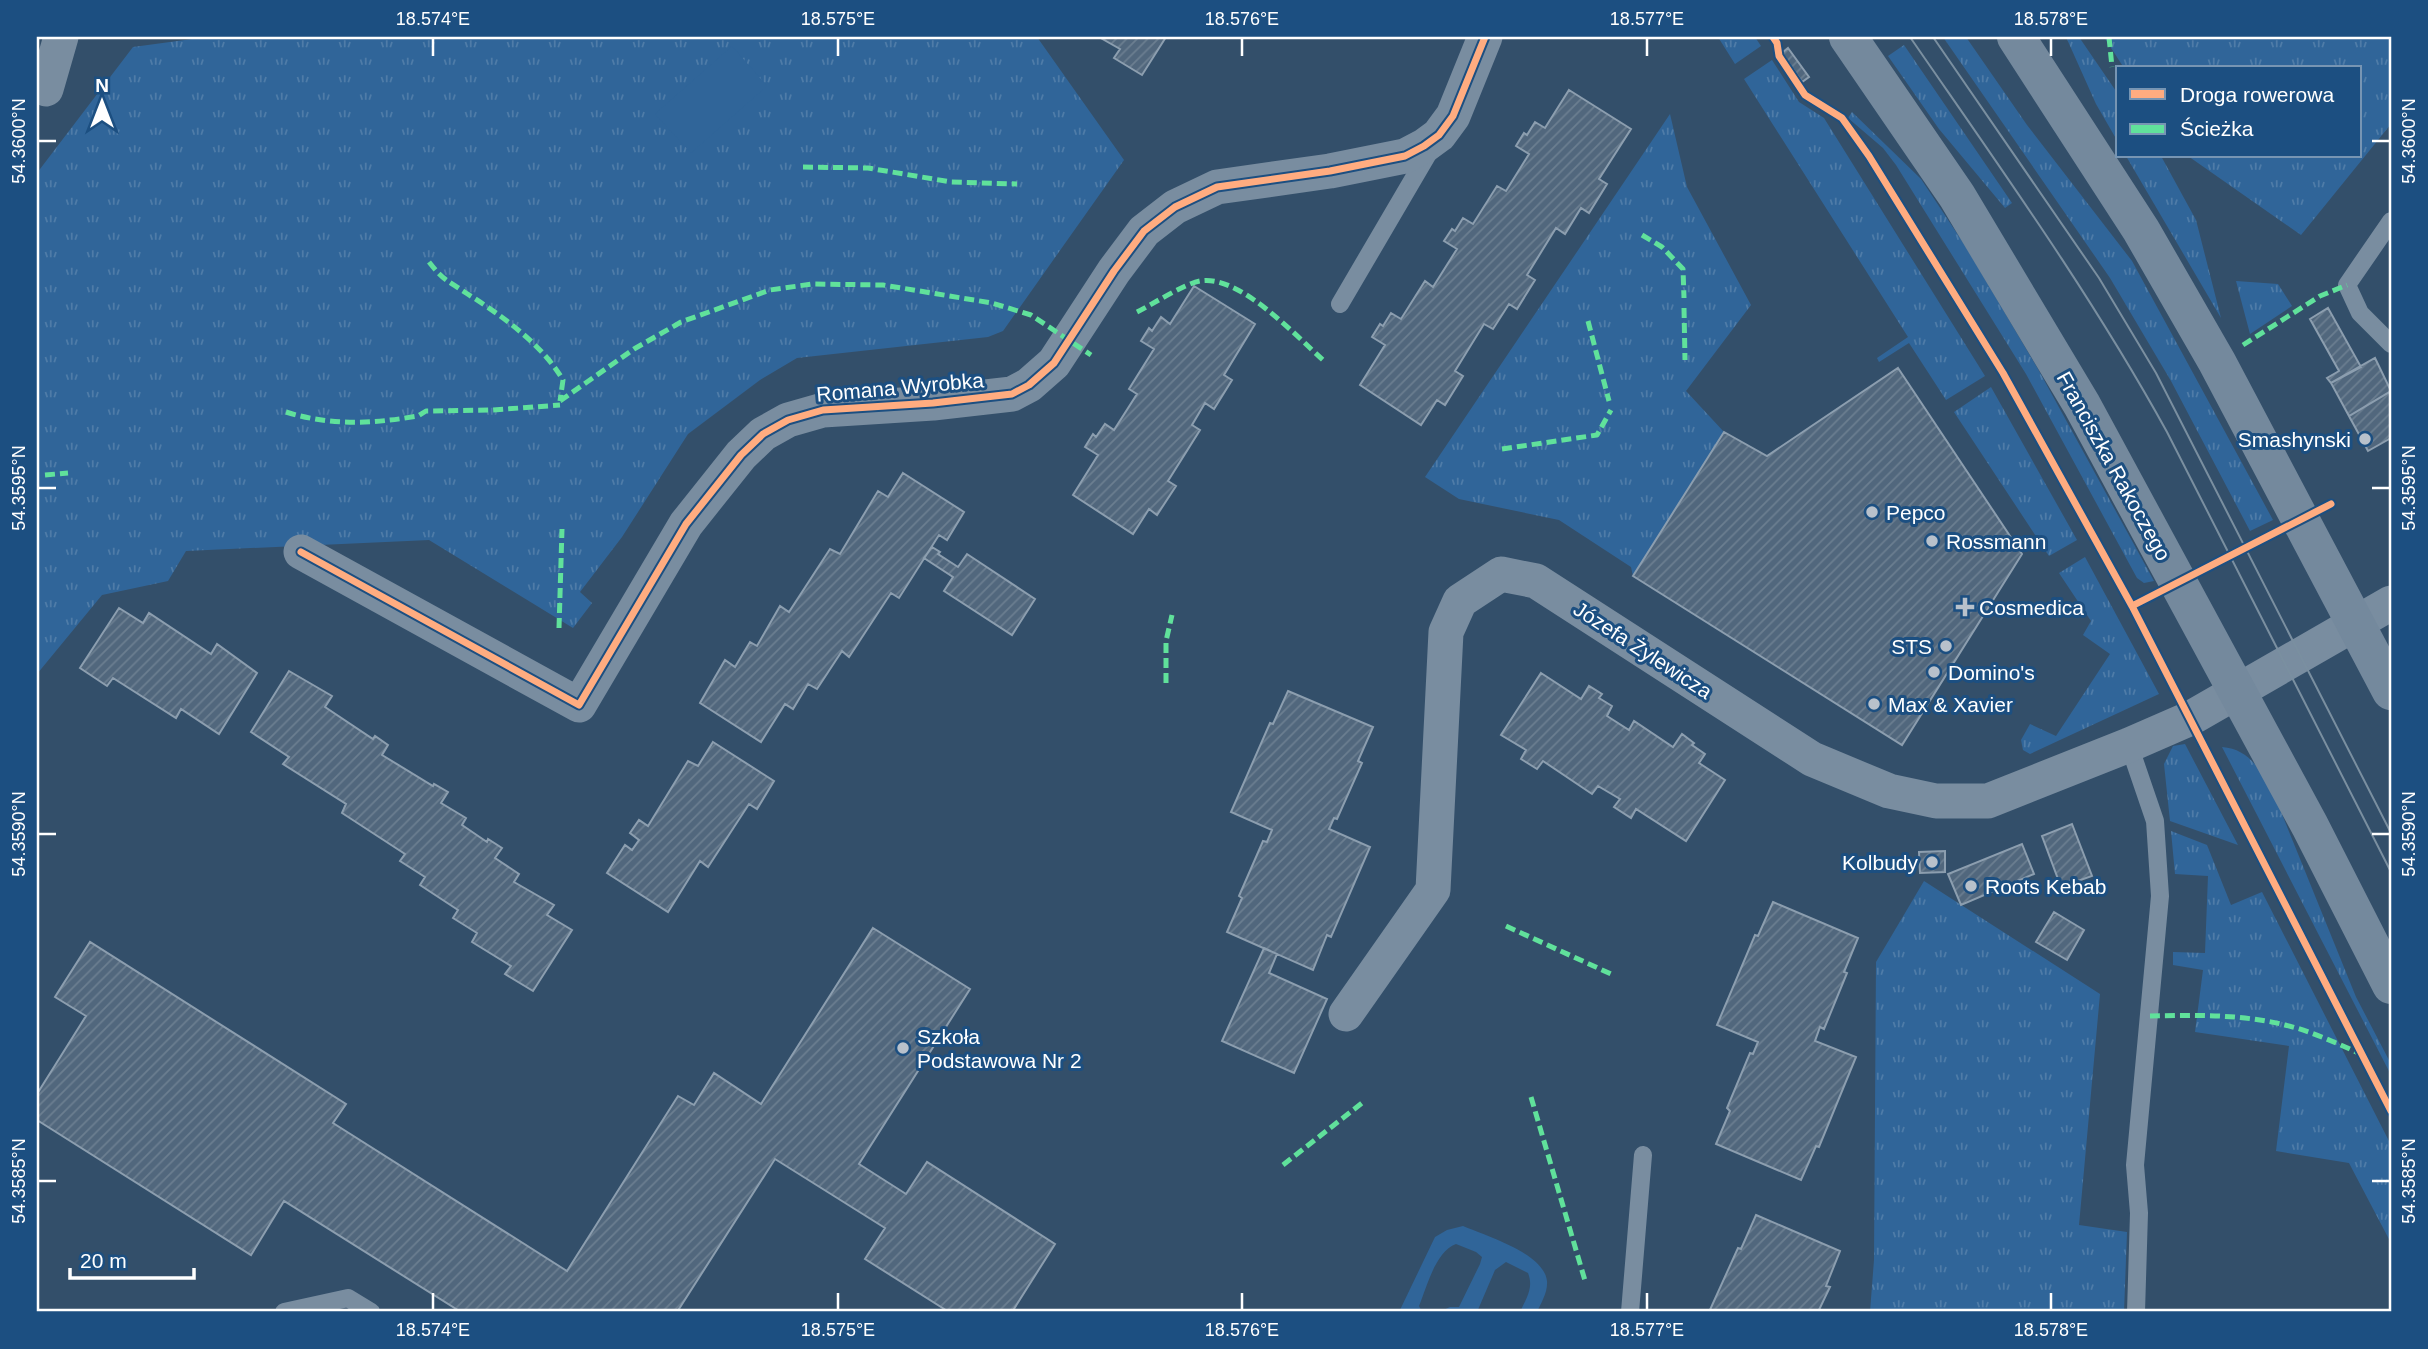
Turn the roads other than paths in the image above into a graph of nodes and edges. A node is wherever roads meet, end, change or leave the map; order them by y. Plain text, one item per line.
1 (61, 37) edge
2 (1485, 37) edge
3 (1848, 37) edge
4 (2017, 37) edge
5 (46, 89) dead end
6 (1439, 135) junction
7 (2391, 221) edge
8 (1340, 303) dead end
9 (2391, 344) edge
10 (301, 552) dead end
11 (2391, 603) edge
12 (2357, 623) junction
13 (2391, 691) edge
14 (2237, 692) junction
15 (2129, 746) junction
16 (2391, 985) edge
17 (1346, 1014) dead end
18 (1643, 1155) dead end
19 (284, 1312) edge
20 (371, 1312) edge
21 (1630, 1312) edge
22 (2136, 1312) edge

1 - 5 street
2 - 6 street, Romana Wyrobka
3 - 14 main road, Franciszka Rakoczego
4 - 12 main road
6 - 8 lane
6 - 10 street, Romana Wyrobka
7 - 9 lane
11 - 12 street, Józefa Żylewicza
12 - 13 main road
12 - 14 street, Józefa Żylewicza
14 - 15 street, Józefa Żylewicza
14 - 16 main road, Franciszka Rakoczego
15 - 17 street, Józefa Żylewicza
15 - 22 lane
18 - 21 lane
19 - 20 lane

